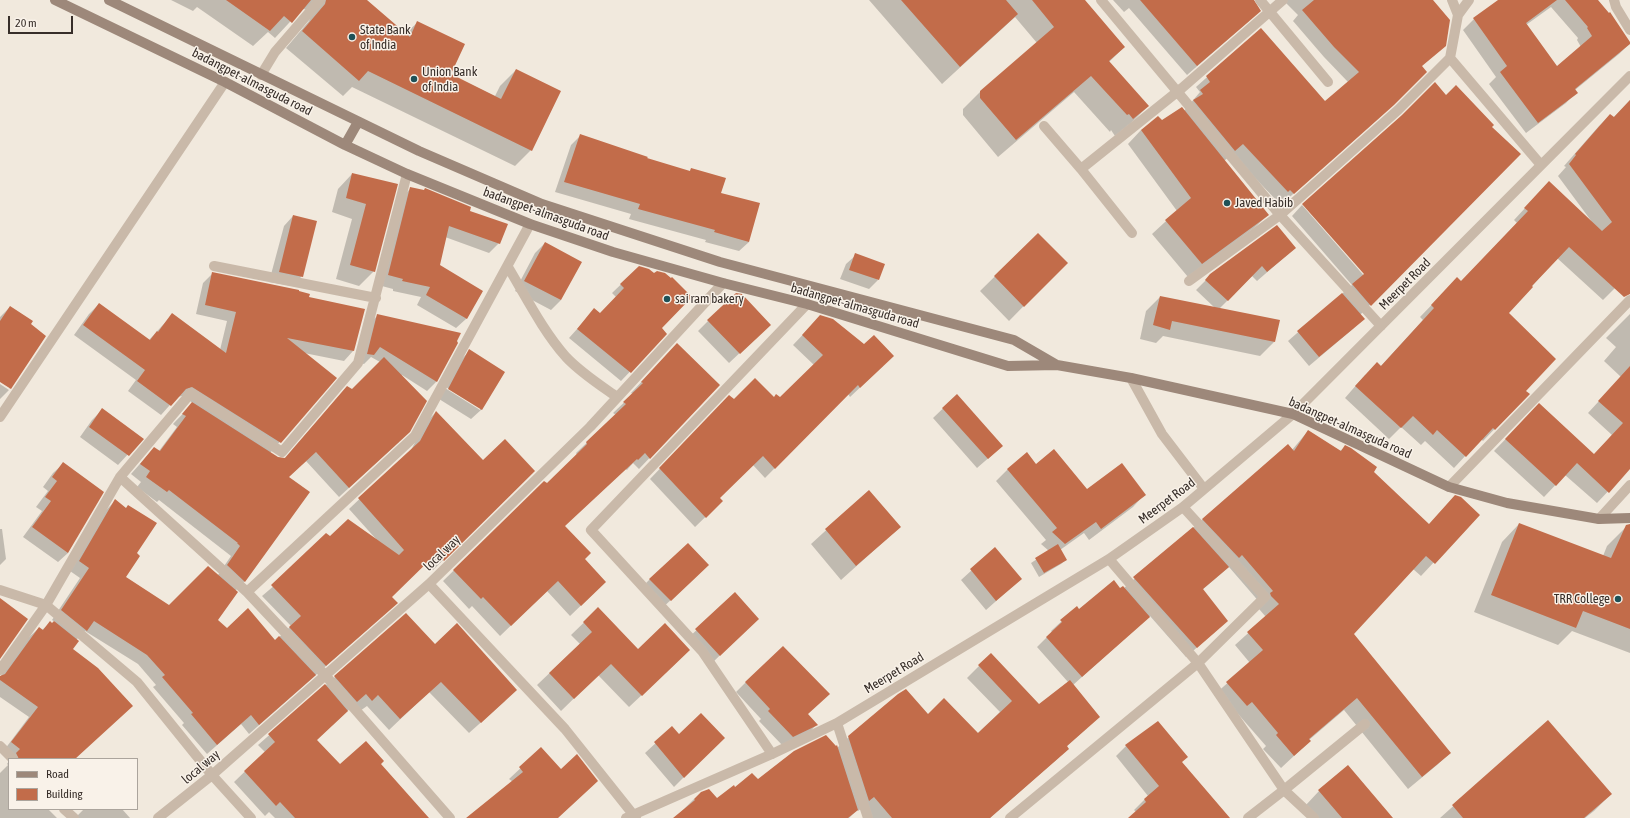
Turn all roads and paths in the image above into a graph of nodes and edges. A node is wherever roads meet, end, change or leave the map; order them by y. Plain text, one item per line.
1 (55, 0) edge
2 (110, 0) edge
3 (320, 0) edge
4 (1101, 0) edge
5 (1260, 0) edge
6 (1283, 0) edge
7 (1452, 0) edge
8 (1469, 0) edge
9 (1614, 0) edge
10 (1269, 11) junction
11 (1458, 15) junction
12 (1630, 30) edge
13 (1450, 58) junction
14 (261, 75) junction
15 (1630, 76) edge
16 (225, 82) junction
17 (1328, 82) dead end
18 (1177, 92) junction
19 (358, 122) junction
20 (1044, 126) dead end
21 (345, 145) junction
22 (1542, 165) junction
23 (1081, 169) junction
24 (407, 174) junction
25 (1280, 215) junction
26 (530, 224) junction
27 (1132, 233) dead end
28 (214, 266) dead end
29 (508, 267) junction
30 (1189, 281) dead end
31 (723, 283) junction
32 (376, 298) junction
33 (1630, 300) edge
34 (807, 304) junction
35 (1381, 326) junction
36 (1057, 365) junction
37 (1131, 378) junction
38 (617, 397) junction
39 (1293, 414) junction
40 (0, 417) edge
41 (120, 477) junction
42 (1630, 485) edge
43 (1449, 487) junction
44 (1204, 489) junction
45 (1183, 507) junction
46 (1630, 518) edge
47 (1600, 519) junction
48 (1109, 559) junction
49 (429, 584) junction
50 (0, 590) edge
51 (247, 592) junction
52 (46, 605) junction
53 (1198, 663) junction
54 (0, 670) edge
55 (325, 675) junction
56 (837, 723) junction
57 (1365, 724) dead end
58 (0, 746) edge
59 (772, 754) junction
60 (12, 758) edge
61 (212, 775) junction
62 (1284, 790) junction
63 (65, 810) edge
64 (632, 817) edge
65 (866, 817) edge
66 (74, 818) edge
67 (158, 818) edge
68 (251, 818) edge
69 (450, 818) edge
70 (1010, 818) edge
71 (1248, 818) edge
72 (1314, 818) edge

1 - 16 street, badangpet-almasguda road
2 - 14 street, badangpet-almasguda road
3 - 14 street
4 - 18 street
5 - 10 street
6 - 10 street
7 - 11 street
8 - 11 street
9 - 12 street
10 - 17 street
10 - 18 street
11 - 13 street
13 - 22 street
13 - 25 street
14 - 19 street, badangpet-almasguda road
15 - 22 street, Meerpet Road
16 - 21 street, badangpet-almasguda road
16 - 40 street
18 - 23 street
18 - 25 street
19 - 21 street
19 - 36 street, badangpet-almasguda road
20 - 23 street
21 - 24 street, badangpet-almasguda road
22 - 35 street, Meerpet Road
23 - 27 street
24 - 26 street, badangpet-almasguda road
24 - 32 street
25 - 30 street
25 - 35 street
26 - 29 street
26 - 31 street, badangpet-almasguda road
28 - 32 street
29 - 38 street
29 - 51 street
31 - 34 street, badangpet-almasguda road
31 - 38 street, local way
32 - 41 street
33 - 43 street
34 - 36 street, badangpet-almasguda road
34 - 59 street
35 - 39 street, Meerpet Road
36 - 37 street, badangpet-almasguda road
37 - 39 street, badangpet-almasguda road
37 - 44 street
38 - 49 street, local way
39 - 43 street, badangpet-almasguda road
39 - 44 street, Meerpet Road
41 - 51 street
41 - 52 street
42 - 47 street
43 - 47 street, badangpet-almasguda road
44 - 45 street, Meerpet Road
45 - 48 street, Meerpet Road
45 - 53 street
46 - 47 street, badangpet-almasguda road
48 - 53 street
48 - 56 street, Meerpet Road
49 - 55 street, local way
49 - 64 street
50 - 52 street
51 - 55 street
52 - 54 street
52 - 61 street
53 - 62 street
53 - 70 street
55 - 61 street, local way
55 - 69 street
56 - 59 street, Meerpet Road
56 - 65 street
57 - 62 street
58 - 60 street
59 - 64 street, Meerpet Road
61 - 67 street, local way
61 - 68 street
62 - 71 street
62 - 72 street
63 - 66 street

